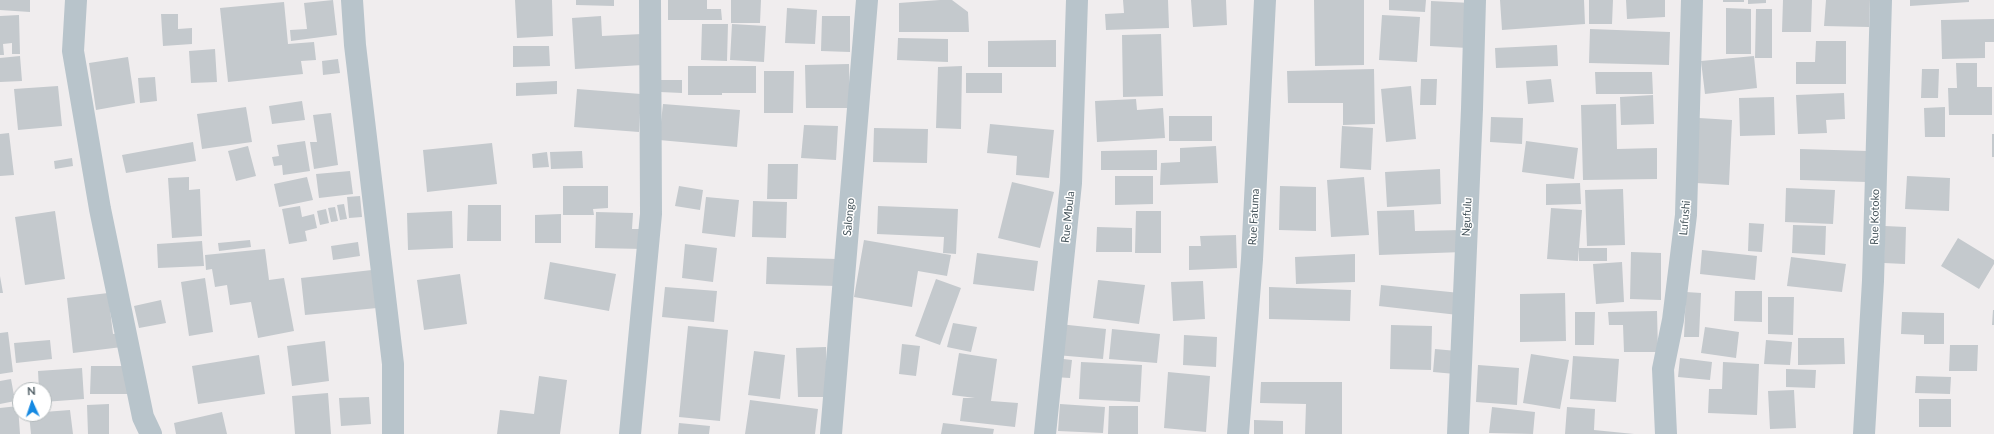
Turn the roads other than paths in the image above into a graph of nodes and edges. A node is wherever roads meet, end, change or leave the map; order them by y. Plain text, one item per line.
1 (76, 0) edge
2 (352, 0) edge
3 (650, 0) edge
4 (867, 0) edge
5 (1077, 0) edge
6 (1265, 0) edge
7 (1474, 0) edge
8 (1692, 0) edge
9 (1881, 0) edge
10 (151, 434) edge
11 (393, 434) edge
12 (630, 434) edge
13 (830, 434) edge
14 (1045, 434) edge
15 (1238, 434) edge
16 (1458, 434) edge
17 (1666, 434) edge
18 (1864, 434) edge

1 - 10 street
2 - 11 street
3 - 12 street
4 - 13 street, Salongo
5 - 14 street, Rue Mbula
6 - 15 street, Rue Fatuma
7 - 16 street, Ngufulu
8 - 17 street, Lufushi
9 - 18 street, Rue Kotoko

